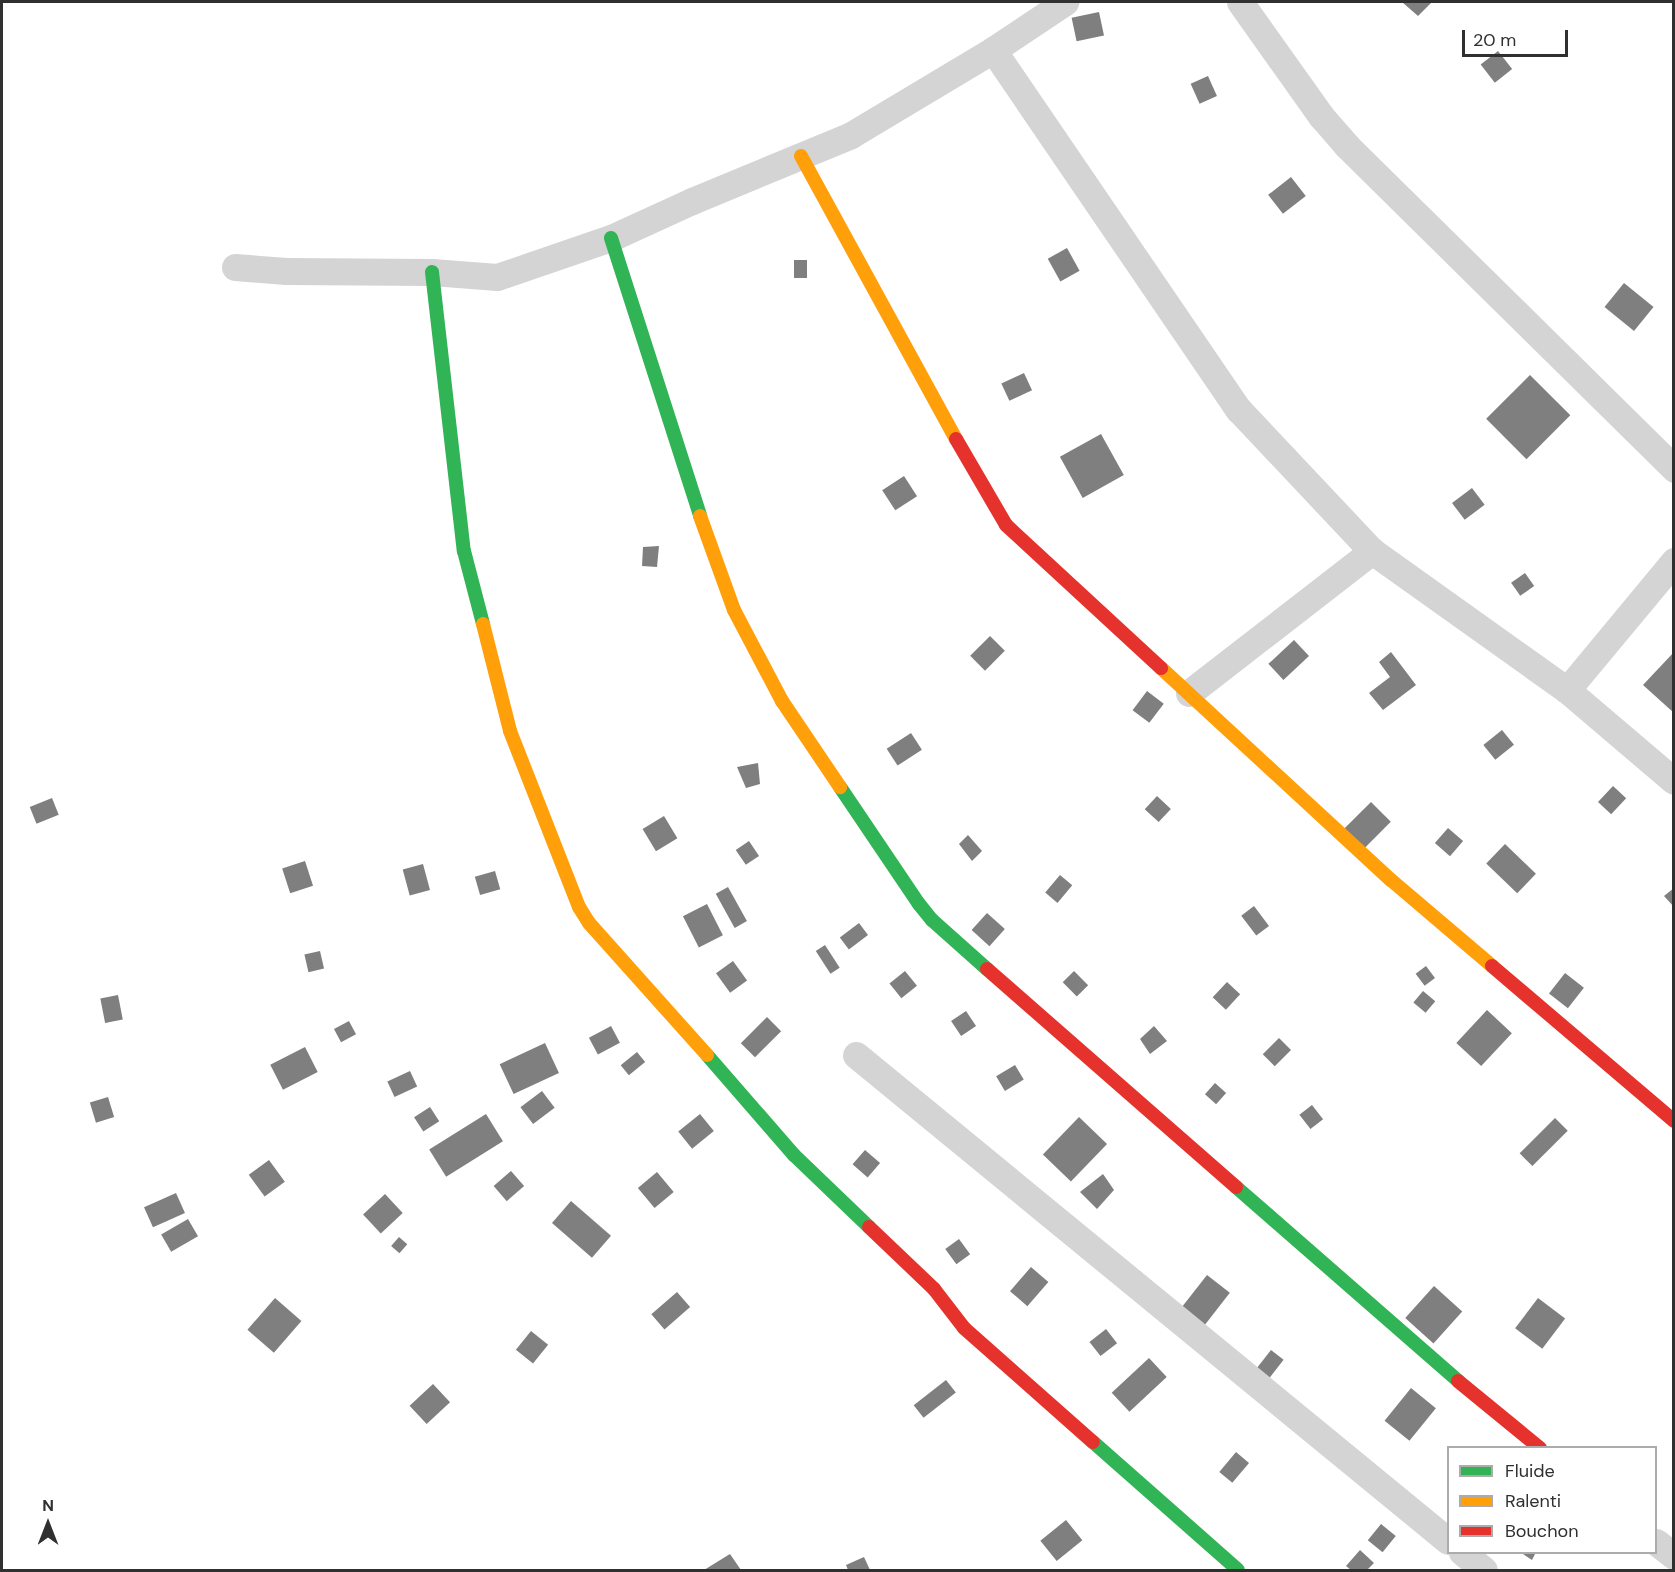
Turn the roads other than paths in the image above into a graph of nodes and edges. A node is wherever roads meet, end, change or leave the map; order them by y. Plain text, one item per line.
1 (1065, 2) edge
2 (1240, 2) edge
3 (993, 50) junction
4 (801, 156) junction
5 (611, 238) junction
6 (235, 267) dead end
7 (432, 272) junction
8 (1674, 469) edge
9 (1372, 551) junction
10 (1674, 561) edge
11 (1567, 690) junction
12 (1189, 693) junction
13 (1674, 781) edge
14 (856, 1055) dead end
15 (1674, 1121) edge
16 (1538, 1446) edge
17 (1447, 1539) edge
18 (1657, 1543) edge
19 (1464, 1554) edge
20 (1674, 1556) edge
21 (1238, 1570) edge
22 (1484, 1570) edge

1 - 3 street
2 - 8 street
3 - 4 street
3 - 9 street
4 - 5 street
4 - 12 street
5 - 7 street
5 - 16 street
6 - 7 street
7 - 21 street
9 - 11 street
9 - 12 street
10 - 11 street
11 - 13 street
12 - 15 street
14 - 17 street
18 - 20 street
19 - 22 street

